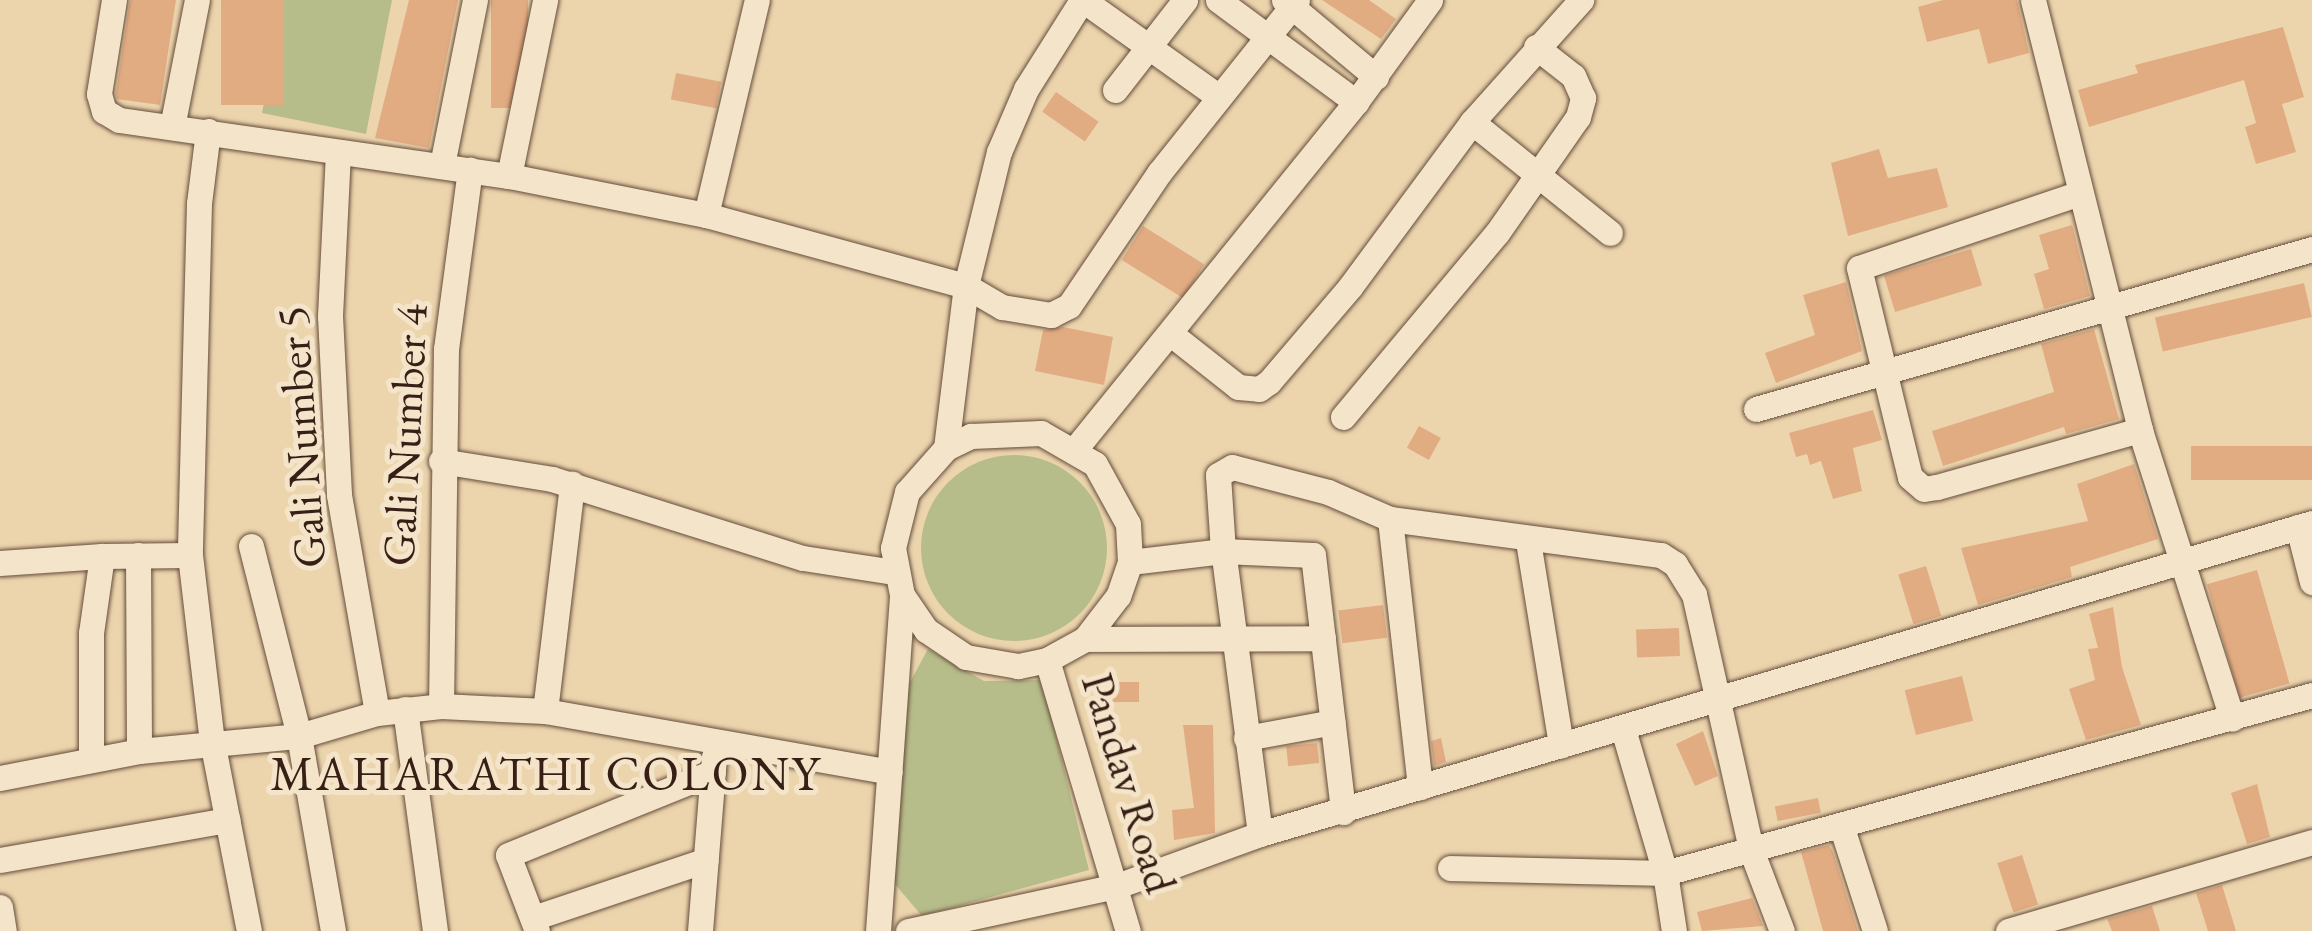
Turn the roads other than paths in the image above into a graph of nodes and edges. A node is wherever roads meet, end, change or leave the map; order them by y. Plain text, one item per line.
1 (114, 0) edge
2 (197, 0) edge
3 (475, 0) edge
4 (545, 0) edge
5 (757, 0) edge
6 (1082, 0) edge
7 (1186, 0) edge
8 (1218, 0) edge
9 (1430, 0) edge
10 (1581, 0) edge
11 (2033, 0) edge
12 (1291, 2) edge
13 (1270, 35) junction
14 (1536, 47) junction
15 (1148, 48) junction
16 (1376, 76) junction
17 (1115, 90) dead end
18 (1219, 98) junction
19 (1356, 102) junction
20 (1472, 122) junction
21 (172, 127) junction
22 (208, 131) junction
23 (338, 152) junction
24 (442, 166) junction
25 (470, 170) junction
26 (1540, 175) junction
27 (509, 176) junction
28 (2077, 194) junction
29 (706, 215) junction
30 (1610, 233) dead end
31 (2312, 248) edge
32 (966, 286) junction
33 (2110, 312) junction
34 (1171, 334) junction
35 (1884, 373) junction
36 (1756, 409) dead end
37 (1343, 417) dead end
38 (2140, 430) junction
39 (946, 448) junction
40 (1076, 448) junction
41 (440, 461) junction
42 (572, 484) junction
43 (1390, 519) junction
44 (2305, 525) edge
45 (1528, 542) junction
46 (251, 546) dead end
47 (1223, 550) junction
48 (138, 555) junction
49 (190, 555) junction
50 (102, 556) junction
51 (1130, 562) junction
52 (0, 563) edge
53 (2187, 565) junction
54 (2312, 582) edge
55 (899, 584) junction
56 (1232, 634) junction
57 (1324, 638) junction
58 (1084, 640) junction
59 (1048, 660) junction
60 (2312, 695) edge
61 (1715, 704) junction
62 (441, 706) junction
63 (406, 709) junction
64 (545, 711) junction
65 (377, 713) junction
66 (2232, 718) junction
67 (1333, 722) junction
68 (1623, 730) junction
69 (299, 736) junction
70 (1246, 738) junction
71 (212, 741) junction
72 (715, 745) junction
73 (1561, 745) junction
74 (139, 751) junction
75 (91, 758) junction
76 (713, 772) junction
77 (890, 772) junction
78 (0, 778) edge
79 (1420, 787) junction
80 (1343, 812) junction
81 (228, 820) junction
82 (1841, 825) junction
83 (1260, 834) junction
84 (2312, 842) edge
85 (1751, 850) junction
86 (0, 860) edge
87 (706, 860) junction
88 (1450, 868) dead end
89 (1665, 873) junction
90 (1118, 886) junction
91 (0, 907) edge
92 (535, 924) edge
93 (4, 931) edge
94 (249, 931) edge
95 (333, 931) edge
96 (435, 931) edge
97 (700, 931) edge
98 (878, 931) edge
99 (908, 931) edge
100 (1128, 931) edge
101 (1674, 931) edge
102 (1782, 931) edge
103 (1875, 931) edge
104 (2008, 931) edge

1 - 21 street
2 - 21 street
3 - 24 street
4 - 27 street
5 - 29 street
6 - 15 street
6 - 32 street
7 - 15 street
8 - 13 street
9 - 16 street
10 - 14 street
11 - 28 street
12 - 13 street
12 - 16 street
13 - 18 street
13 - 19 street
14 - 20 street
14 - 26 street
15 - 17 street
15 - 18 street
16 - 19 street
18 - 32 street
19 - 34 street
20 - 26 street
20 - 34 street
21 - 22 street
22 - 23 street
22 - 49 street
23 - 24 street
23 - 65 street, Gali Number 5
24 - 25 street
25 - 27 street
25 - 41 street, Gali Number 4
26 - 30 street
26 - 37 street
27 - 29 street
28 - 33 street
28 - 35 street
29 - 32 street
31 - 33 street
32 - 39 street
33 - 35 street
33 - 38 street
34 - 40 street
35 - 36 street
35 - 38 street
38 - 53 street
39 - 40 street
39 - 55 street
40 - 51 street
41 - 42 street
41 - 62 street, Gali Number 4
42 - 55 street
42 - 64 street
43 - 45 street
43 - 47 street
43 - 79 street
44 - 53 street
44 - 54 street
45 - 61 street
45 - 73 street
46 - 69 street
47 - 51 street
47 - 56 street
47 - 57 street
48 - 49 street
48 - 50 street
48 - 74 street
49 - 71 street
50 - 52 street
50 - 75 street
51 - 58 street
53 - 61 street
53 - 66 street
55 - 59 street
55 - 77 street
56 - 57 street
56 - 58 street
56 - 70 street
57 - 67 street
58 - 59 street
59 - 90 street, Pandav Road
60 - 66 street
61 - 68 street
61 - 85 street
62 - 63 street
62 - 64 street
63 - 65 street
63 - 96 street
64 - 72 street
65 - 69 street
66 - 82 street
67 - 70 street
67 - 80 street
68 - 73 street
68 - 89 street
69 - 71 street
69 - 95 street
70 - 83 street
71 - 74 street
71 - 81 street
72 - 76 street
72 - 77 street
73 - 79 street
74 - 75 street
75 - 78 street
76 - 87 street
76 - 92 street
77 - 98 street
79 - 80 street
80 - 83 street
81 - 86 street
81 - 94 street
82 - 85 street
82 - 103 street
83 - 90 street
84 - 104 street
85 - 89 street
85 - 102 street
87 - 92 street
87 - 97 street
88 - 89 street
89 - 101 street
90 - 99 street
90 - 100 street, Pandav Road
91 - 93 street

